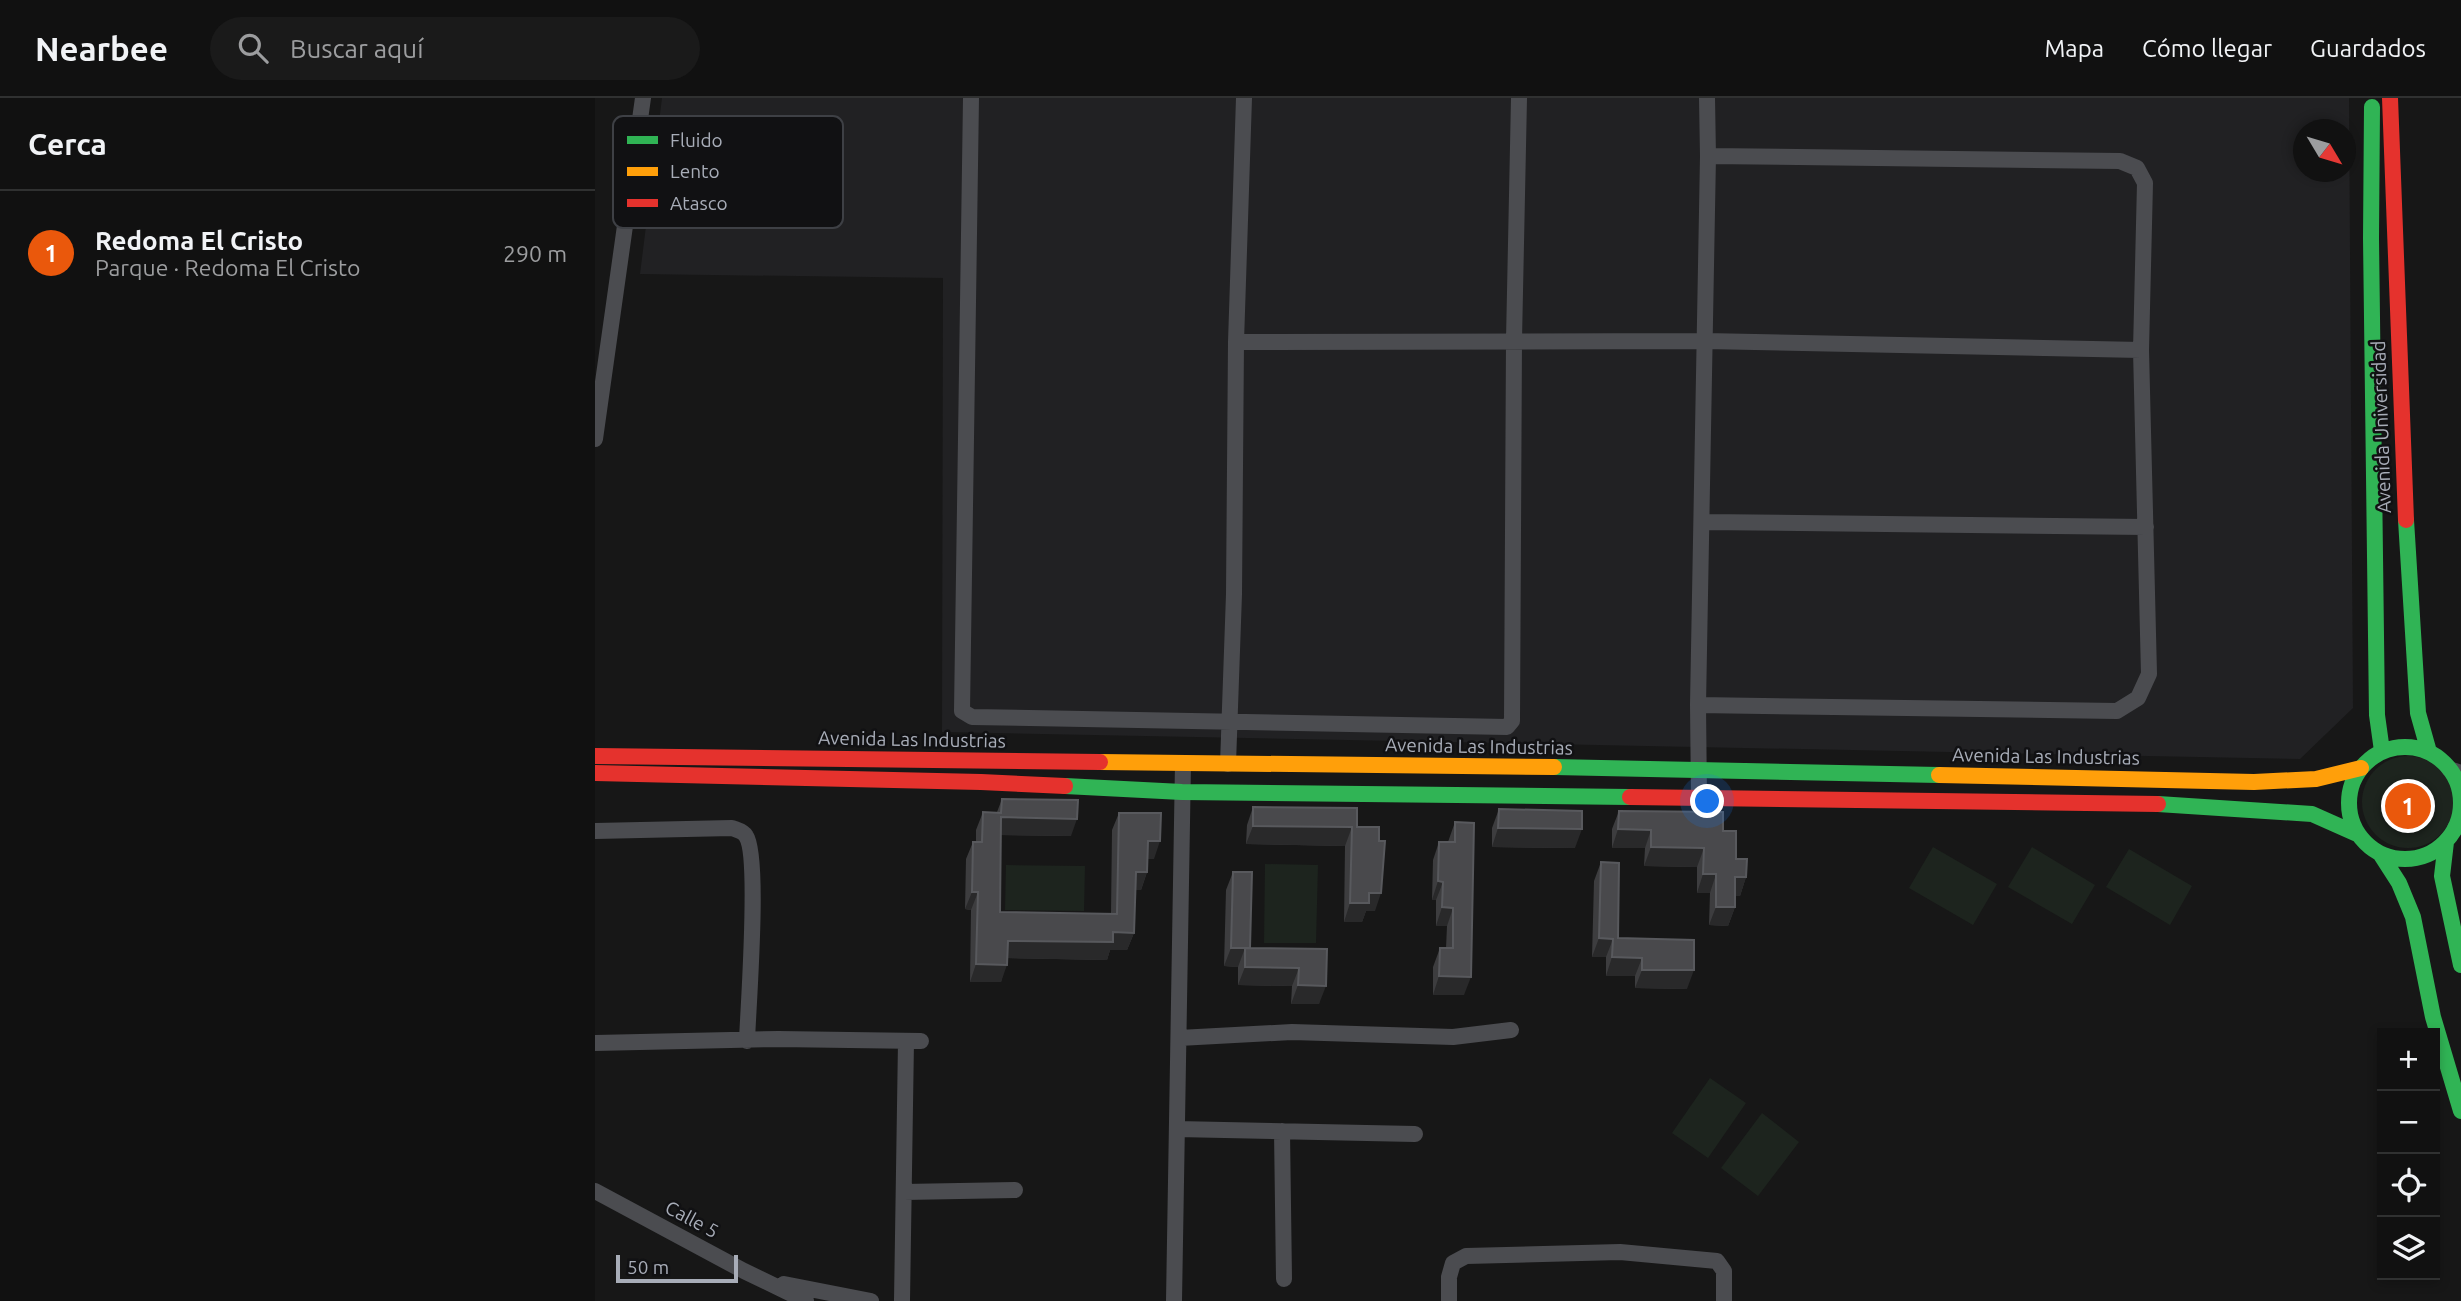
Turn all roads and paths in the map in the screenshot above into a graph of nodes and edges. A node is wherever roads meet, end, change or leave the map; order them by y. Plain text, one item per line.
1 (643, 98) edge
2 (971, 98) edge
3 (1244, 98) edge
4 (1519, 98) edge
5 (1707, 98) edge
6 (2372, 98) edge
7 (2390, 98) edge
8 (640, 116) edge
9 (1708, 156) junction
10 (621, 228) edge
11 (1514, 340) junction
12 (1705, 341) junction
13 (1236, 342) junction
14 (2141, 350) junction
15 (601, 351) edge
16 (595, 439) edge
17 (1703, 522) junction
18 (2146, 527) junction
19 (1698, 705) junction
20 (1231, 722) junction
21 (2382, 751) junction
22 (2429, 752) junction
23 (595, 756) edge
24 (1183, 763) junction
25 (1229, 764) junction
26 (2361, 768) junction
27 (1699, 769) junction
28 (2455, 771) edge
29 (595, 773) edge
30 (1182, 792) junction
31 (1699, 798) junction
32 (595, 831) edge
33 (2454, 832) edge
34 (2357, 834) junction
35 (2381, 855) junction
36 (2461, 916) edge
37 (2461, 964) edge
38 (1511, 1030) dead end
39 (1179, 1038) junction
40 (747, 1041) junction
41 (595, 1043) edge
42 (2461, 1111) edge
43 (1177, 1129) junction
44 (1282, 1131) junction
45 (1415, 1134) dead end
46 (1015, 1190) dead end
47 (595, 1191) edge
48 (904, 1192) junction
49 (1283, 1279) dead end
50 (770, 1282) junction
51 (806, 1301) edge
52 (871, 1301) edge
53 (902, 1301) edge
54 (1174, 1301) edge
55 (1449, 1301) edge
56 (1724, 1301) edge

1 - 8 street
2 - 20 street
3 - 13 street
4 - 11 street
5 - 9 street
6 - 21 street, Avenida Universidad
7 - 22 street, Avenida Universidad
9 - 12 street
9 - 14 street
10 - 15 street
11 - 12 street
11 - 13 street
11 - 20 street
12 - 14 street
12 - 17 street
13 - 20 street
14 - 18 street
15 - 16 street
17 - 18 street
17 - 19 street
18 - 19 street
19 - 27 street
20 - 25 street
21 - 22 street
21 - 26 street
22 - 28 street
23 - 24 street, Avenida Las Industrias
24 - 25 street, Avenida Las Industrias
24 - 30 street
25 - 27 street, Avenida Las Industrias
26 - 27 street, Avenida Las Industrias
26 - 34 street
27 - 31 street
28 - 33 street
29 - 30 street
30 - 31 street
30 - 39 street
31 - 34 street
32 - 40 street
33 - 35 street
33 - 37 street
34 - 35 street
35 - 42 street
36 - 37 street
38 - 39 street
39 - 43 street
40 - 41 street
40 - 48 street
43 - 44 street
43 - 54 street
44 - 45 street
44 - 49 street
46 - 48 street
47 - 50 street, Calle 5
48 - 53 street
50 - 51 street
50 - 52 street
55 - 56 street

